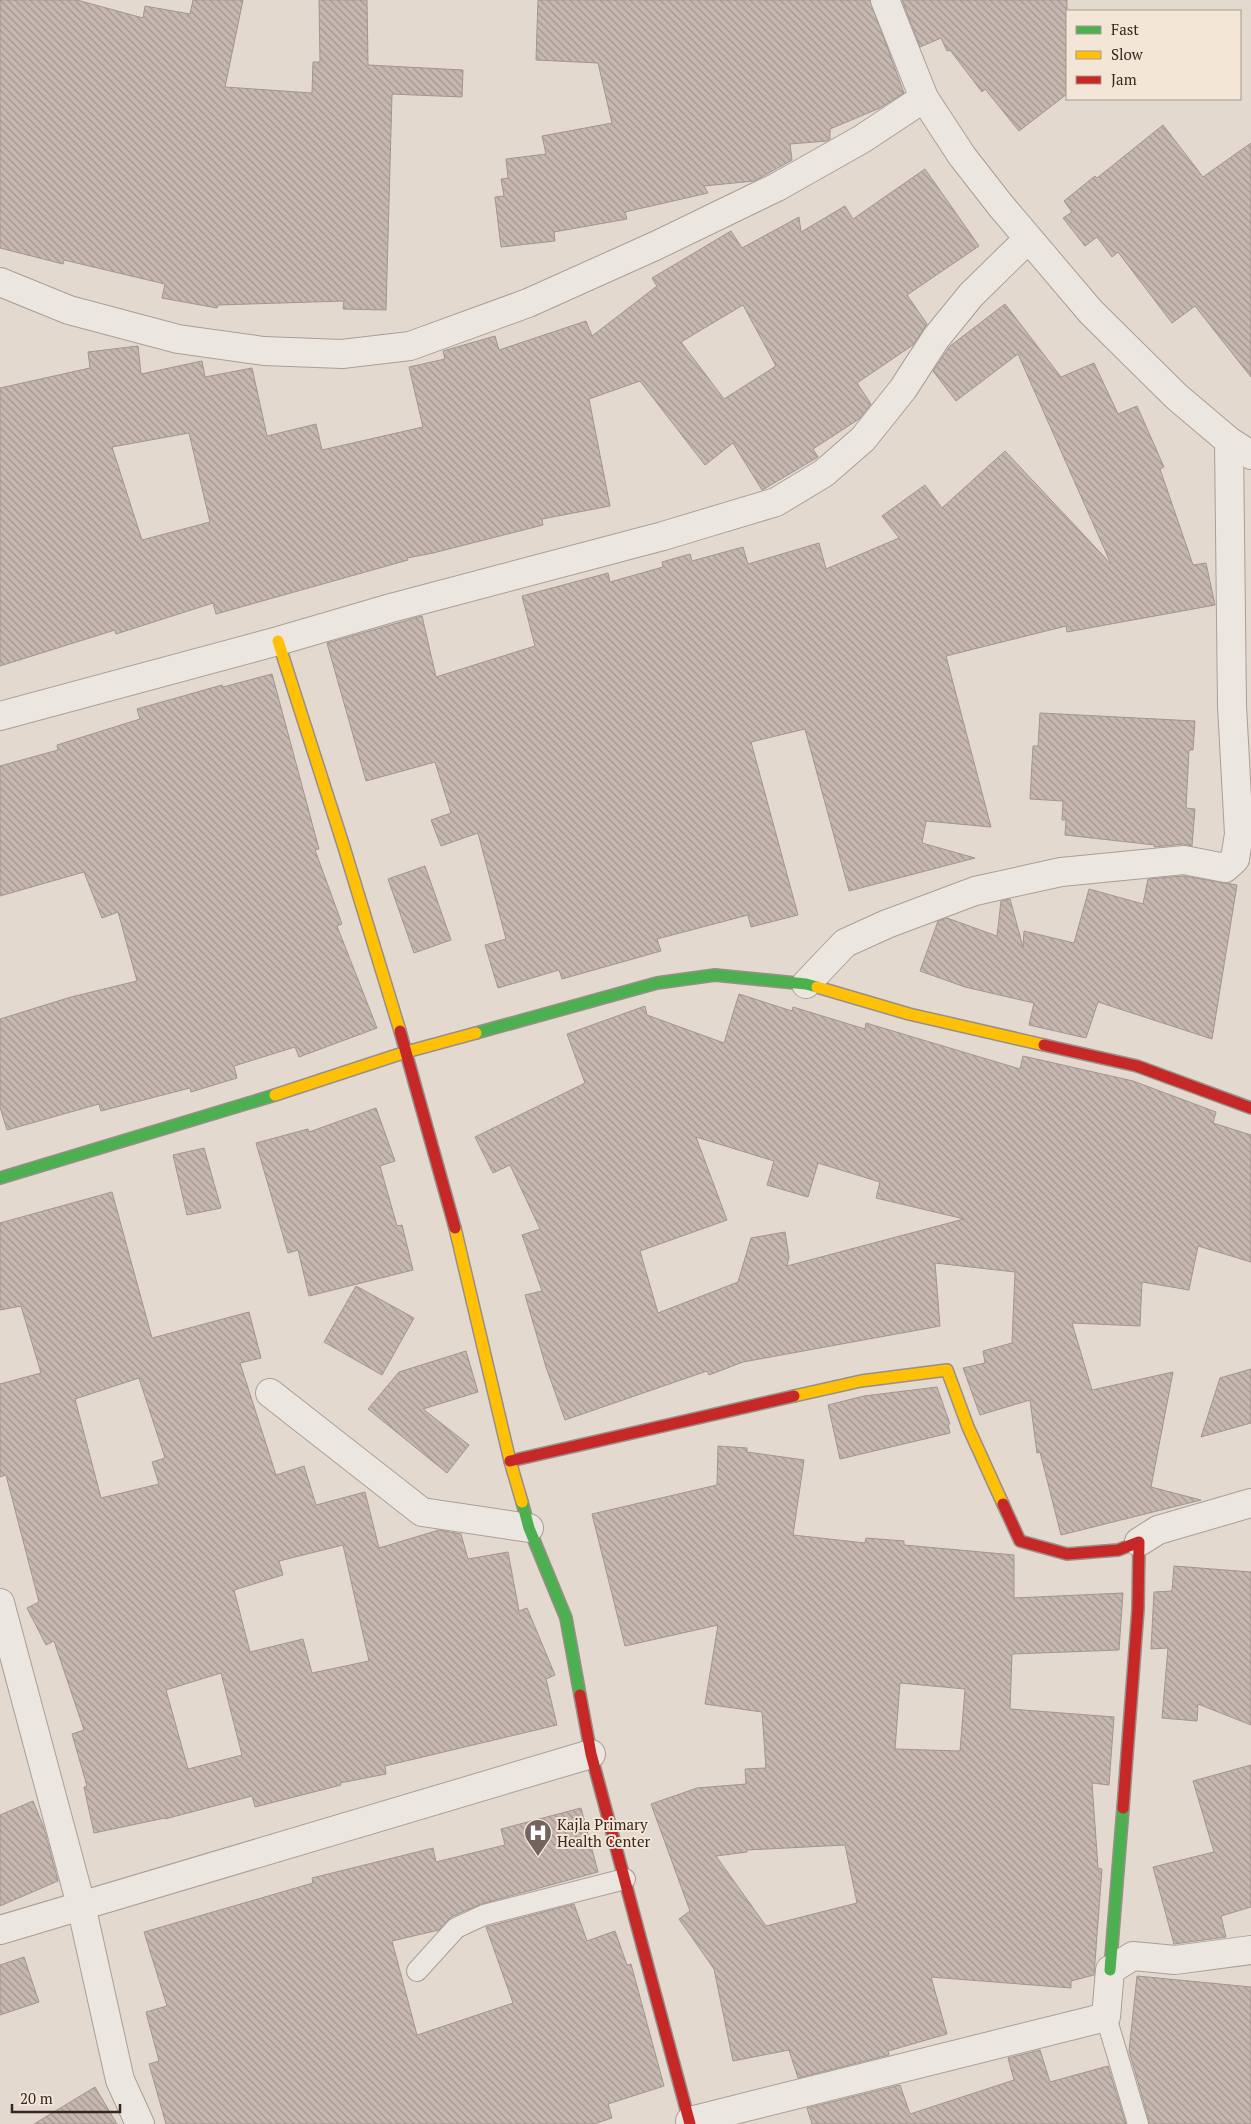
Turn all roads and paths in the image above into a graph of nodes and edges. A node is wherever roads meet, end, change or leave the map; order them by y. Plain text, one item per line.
1 (885, 0) edge
2 (924, 98) junction
3 (1028, 239) junction
4 (0, 282) edge
5 (1240, 448) edge
6 (278, 641) junction
7 (0, 716) edge
8 (806, 984) junction
9 (406, 1052) junction
10 (1251, 1108) edge
11 (0, 1178) edge
12 (270, 1393) dead end
13 (510, 1461) junction
14 (1251, 1502) edge
15 (529, 1528) junction
16 (1139, 1542) junction
17 (0, 1603) edge
18 (591, 1754) junction
19 (625, 1879) junction
20 (81, 1905) junction
21 (0, 1930) edge
22 (1251, 1950) edge
23 (1110, 1970) junction
24 (417, 1971) dead end
25 (1106, 2017) junction
26 (690, 2123) edge
27 (140, 2124) edge
28 (1138, 2124) edge

1 - 2 street
2 - 3 street
2 - 4 street
3 - 5 street
3 - 6 street
5 - 8 street
6 - 7 street
6 - 9 street
8 - 9 street
8 - 10 street
9 - 11 street
9 - 13 street
12 - 15 street
13 - 15 street
13 - 16 street
14 - 16 street
15 - 18 street
16 - 23 street
17 - 20 street
18 - 19 street
18 - 20 street
19 - 24 lane
19 - 26 street
20 - 21 street
20 - 27 street
22 - 23 street
23 - 25 street
25 - 26 street
25 - 28 lane

